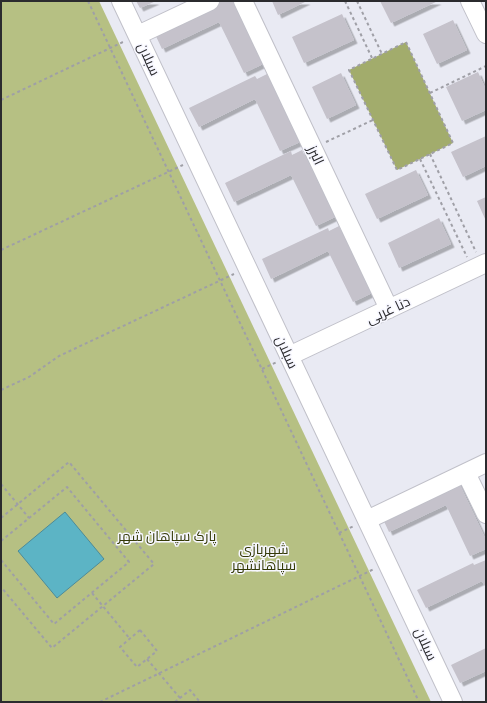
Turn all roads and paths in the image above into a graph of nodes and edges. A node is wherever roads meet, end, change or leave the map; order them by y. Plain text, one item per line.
1 (88, 1) edge
2 (122, 1) edge
3 (210, 1) edge
4 (243, 1) edge
5 (345, 1) edge
6 (357, 1) edge
7 (470, 1) edge
8 (486, 34) edge
9 (138, 35) junction
10 (110, 48) junction
11 (382, 54) junction
12 (372, 58) junction
13 (486, 66) edge
14 (430, 93) junction
15 (1, 100) edge
16 (373, 120) junction
17 (313, 148) junction
18 (430, 154) junction
19 (196, 159) junction
20 (420, 159) junction
21 (168, 172) junction
22 (1, 250) edge
23 (482, 265) edge
24 (248, 268) junction
25 (220, 281) junction
26 (389, 309) junction
27 (289, 356) junction
28 (1, 390) edge
29 (486, 463) edge
30 (466, 473) junction
31 (1, 484) edge
32 (18, 504) junction
33 (486, 514) edge
34 (1, 518) edge
35 (29, 518) junction
36 (367, 520) junction
37 (1, 541) edge
38 (1, 560) edge
39 (387, 563) junction
40 (360, 576) junction
41 (1, 587) edge
42 (92, 593) junction
43 (103, 606) junction
44 (130, 639) junction
45 (147, 659) junction
46 (159, 673) junction
47 (180, 698) junction
48 (100, 702) edge
49 (176, 702) edge
50 (200, 702) edge
51 (419, 702) edge
52 (453, 702) edge

1 - 10 path
2 - 9 street, سبلان
3 - 9 street
4 - 17 street, البرز
5 - 12 path
6 - 11 path
7 - 8 street
9 - 10 path
9 - 19 street, سبلان
10 - 15 path
10 - 21 path
11 - 12 path
11 - 14 path
12 - 16 path
13 - 14 path
14 - 18 path
16 - 17 path
16 - 20 path
17 - 26 street, البرز
18 - 20 path
18 - 23 path
19 - 21 path
19 - 24 street, سبلان
20 - 23 path
21 - 22 path
21 - 25 path
23 - 26 street, دنا غربی
24 - 25 path
24 - 27 street, سبلان
25 - 28 path
25 - 40 path
26 - 27 street, دنا غربی
27 - 36 street, سبلان
29 - 30 street
30 - 33 street
30 - 36 street
31 - 32 path
32 - 34 path
32 - 35 path
32 - 43 path
35 - 37 path
35 - 42 path
36 - 39 street, سبلان
38 - 42 path
39 - 40 path
39 - 52 street, سبلان
40 - 46 path
40 - 51 path
41 - 43 path
42 - 43 path
43 - 44 path
44 - 45 path
44 - 45 path
45 - 46 path
46 - 47 path
46 - 48 path
47 - 49 path
47 - 50 path

